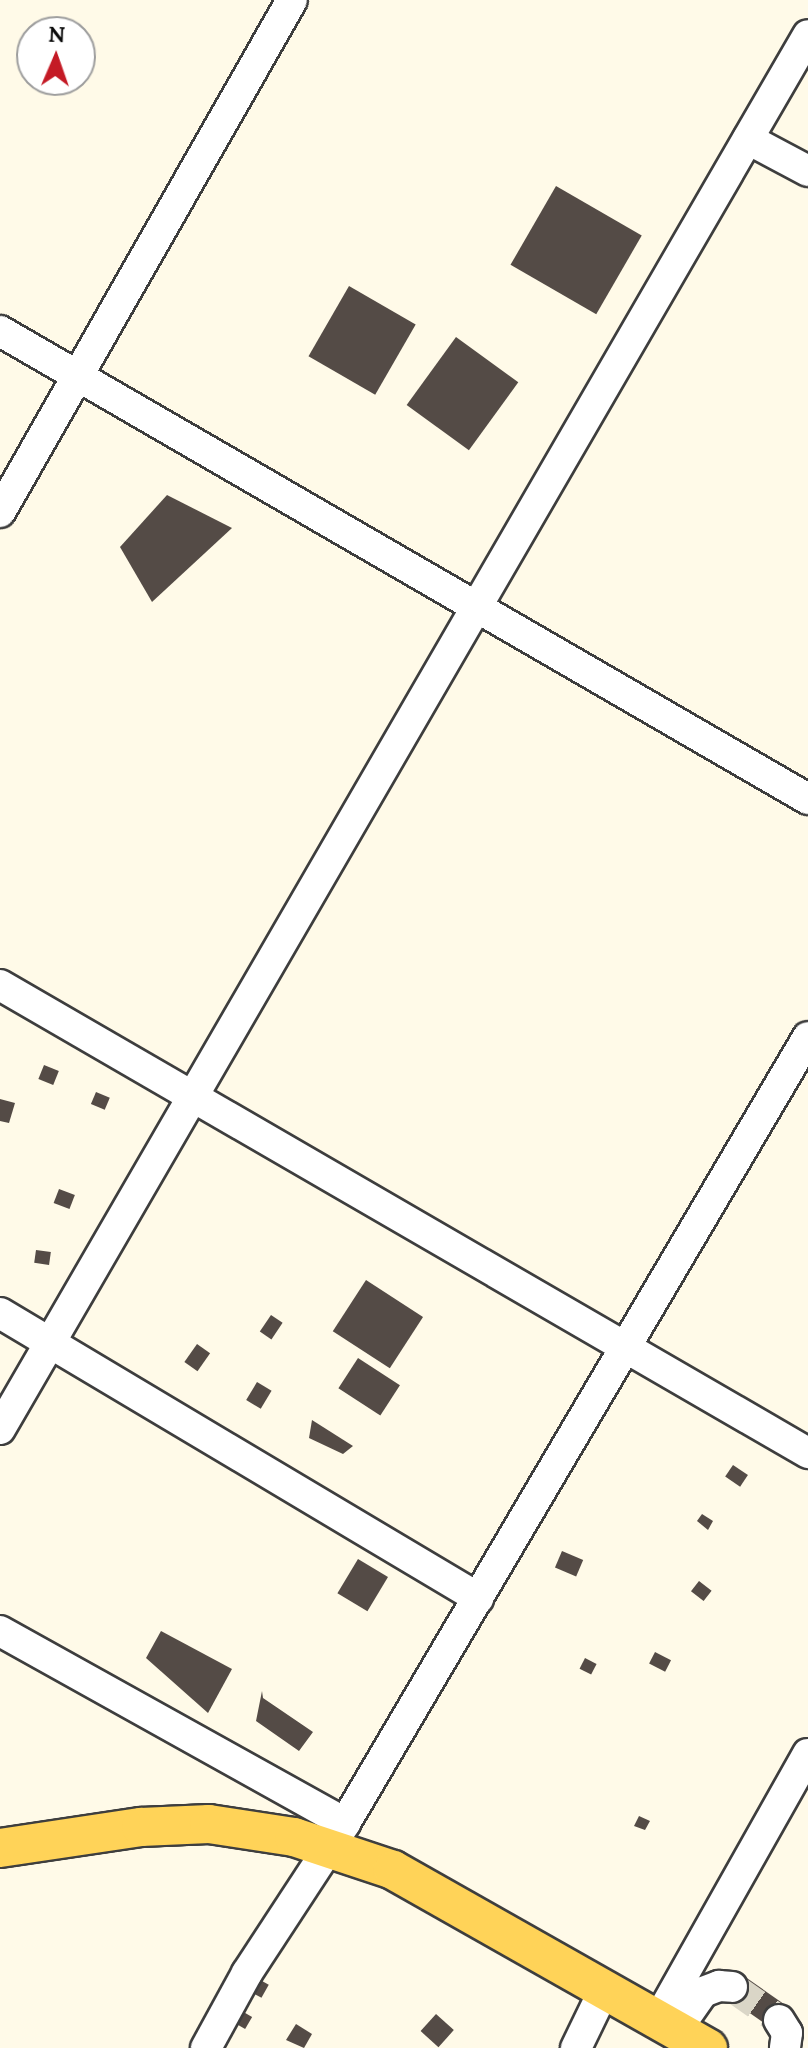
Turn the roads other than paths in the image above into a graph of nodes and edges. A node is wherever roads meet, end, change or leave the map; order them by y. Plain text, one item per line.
1 (292, 0) edge
2 (808, 35) edge
3 (748, 139) junction
4 (808, 171) edge
5 (0, 331) edge
6 (77, 376) junction
7 (0, 512) edge
8 (476, 608) junction
9 (808, 799) edge
10 (0, 985) edge
11 (808, 1037) edge
12 (193, 1097) junction
13 (0, 1313) edge
14 (50, 1343) junction
15 (625, 1347) junction
16 (0, 1429) edge
17 (808, 1453) edge
18 (478, 1598) junction
19 (0, 1631) edge
20 (807, 1756) edge
21 (337, 1836) junction
22 (0, 1848) edge
23 (732, 1987) dead end
24 (605, 1988) junction
25 (681, 2032) edge
26 (206, 2048) edge
27 (576, 2048) edge

1 - 6 street
2 - 3 street
3 - 4 street
3 - 8 street
5 - 6 street
6 - 7 street
6 - 8 street
8 - 9 street
8 - 12 street
10 - 12 street
11 - 15 street
12 - 14 street
12 - 15 street
13 - 14 street
14 - 16 street
14 - 18 street
15 - 17 street
15 - 18 street
18 - 21 street
19 - 21 street
20 - 25 street
21 - 22 main road
21 - 24 main road
21 - 26 street
23 - 25 street
24 - 25 main road
24 - 27 street

